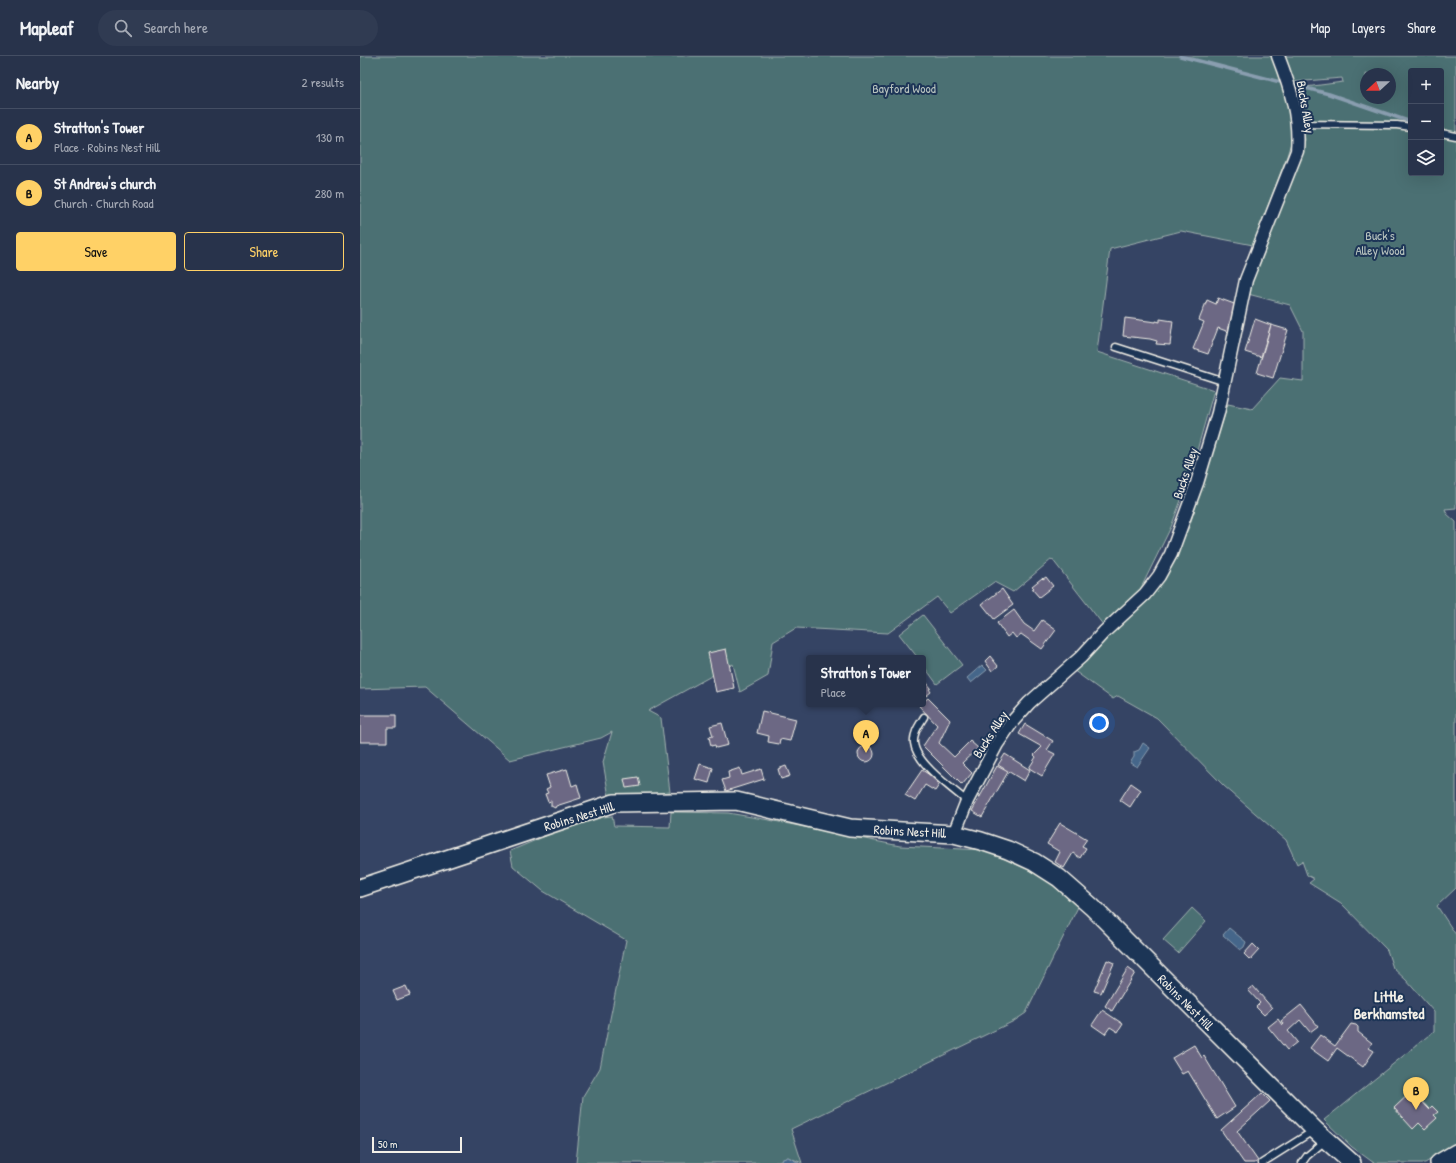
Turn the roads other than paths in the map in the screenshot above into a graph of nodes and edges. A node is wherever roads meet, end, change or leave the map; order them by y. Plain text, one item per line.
1 (1278, 56) edge
2 (1298, 124) junction
3 (1408, 127) edge
4 (1444, 134) edge
5 (1456, 136) edge
6 (1116, 347) dead end
7 (1225, 382) junction
8 (924, 717) dead end
9 (967, 801) junction
10 (954, 834) junction
11 (360, 888) edge
12 (1321, 1135) junction
13 (1456, 1153) edge
14 (1262, 1163) edge
15 (1302, 1163) edge
16 (1352, 1163) edge
17 (1439, 1163) edge

1 - 2 street, Bucks Alley
2 - 3 lane
2 - 7 street, Bucks Alley
4 - 5 lane
6 - 7 lane
7 - 9 street, Bucks Alley
8 - 9 lane
9 - 10 street, Bucks Alley
10 - 11 street, Robins Nest Hill
10 - 12 street, Robins Nest Hill
12 - 14 lane
12 - 15 lane
12 - 16 street, Robins Nest Hill
13 - 17 street

